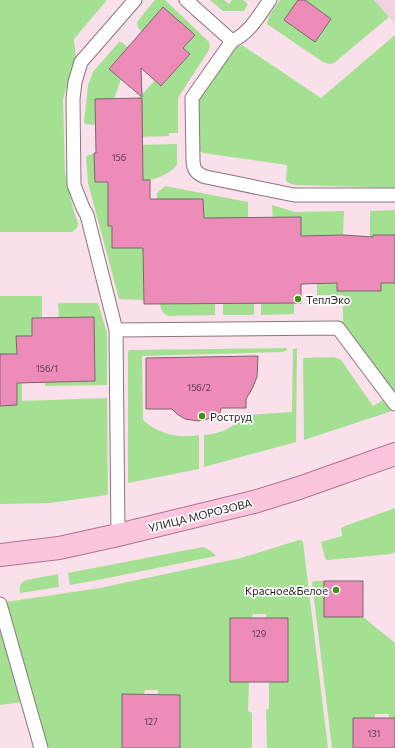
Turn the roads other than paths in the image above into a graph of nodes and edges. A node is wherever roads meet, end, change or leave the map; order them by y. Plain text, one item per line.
1 (135, 0) edge
2 (186, 0) edge
3 (270, 0) edge
4 (232, 41) junction
5 (395, 196) edge
6 (116, 330) junction
7 (395, 404) edge
8 (395, 454) edge
9 (118, 535) junction
10 (0, 555) edge
11 (0, 604) edge
12 (41, 748) edge

1 - 6 lane
2 - 4 lane
3 - 4 lane
4 - 5 lane
6 - 7 lane
6 - 9 lane
8 - 9 main road, УЛИЦА МОРОЗОВА
9 - 10 main road, УЛИЦА МОРОЗОВА
11 - 12 lane

